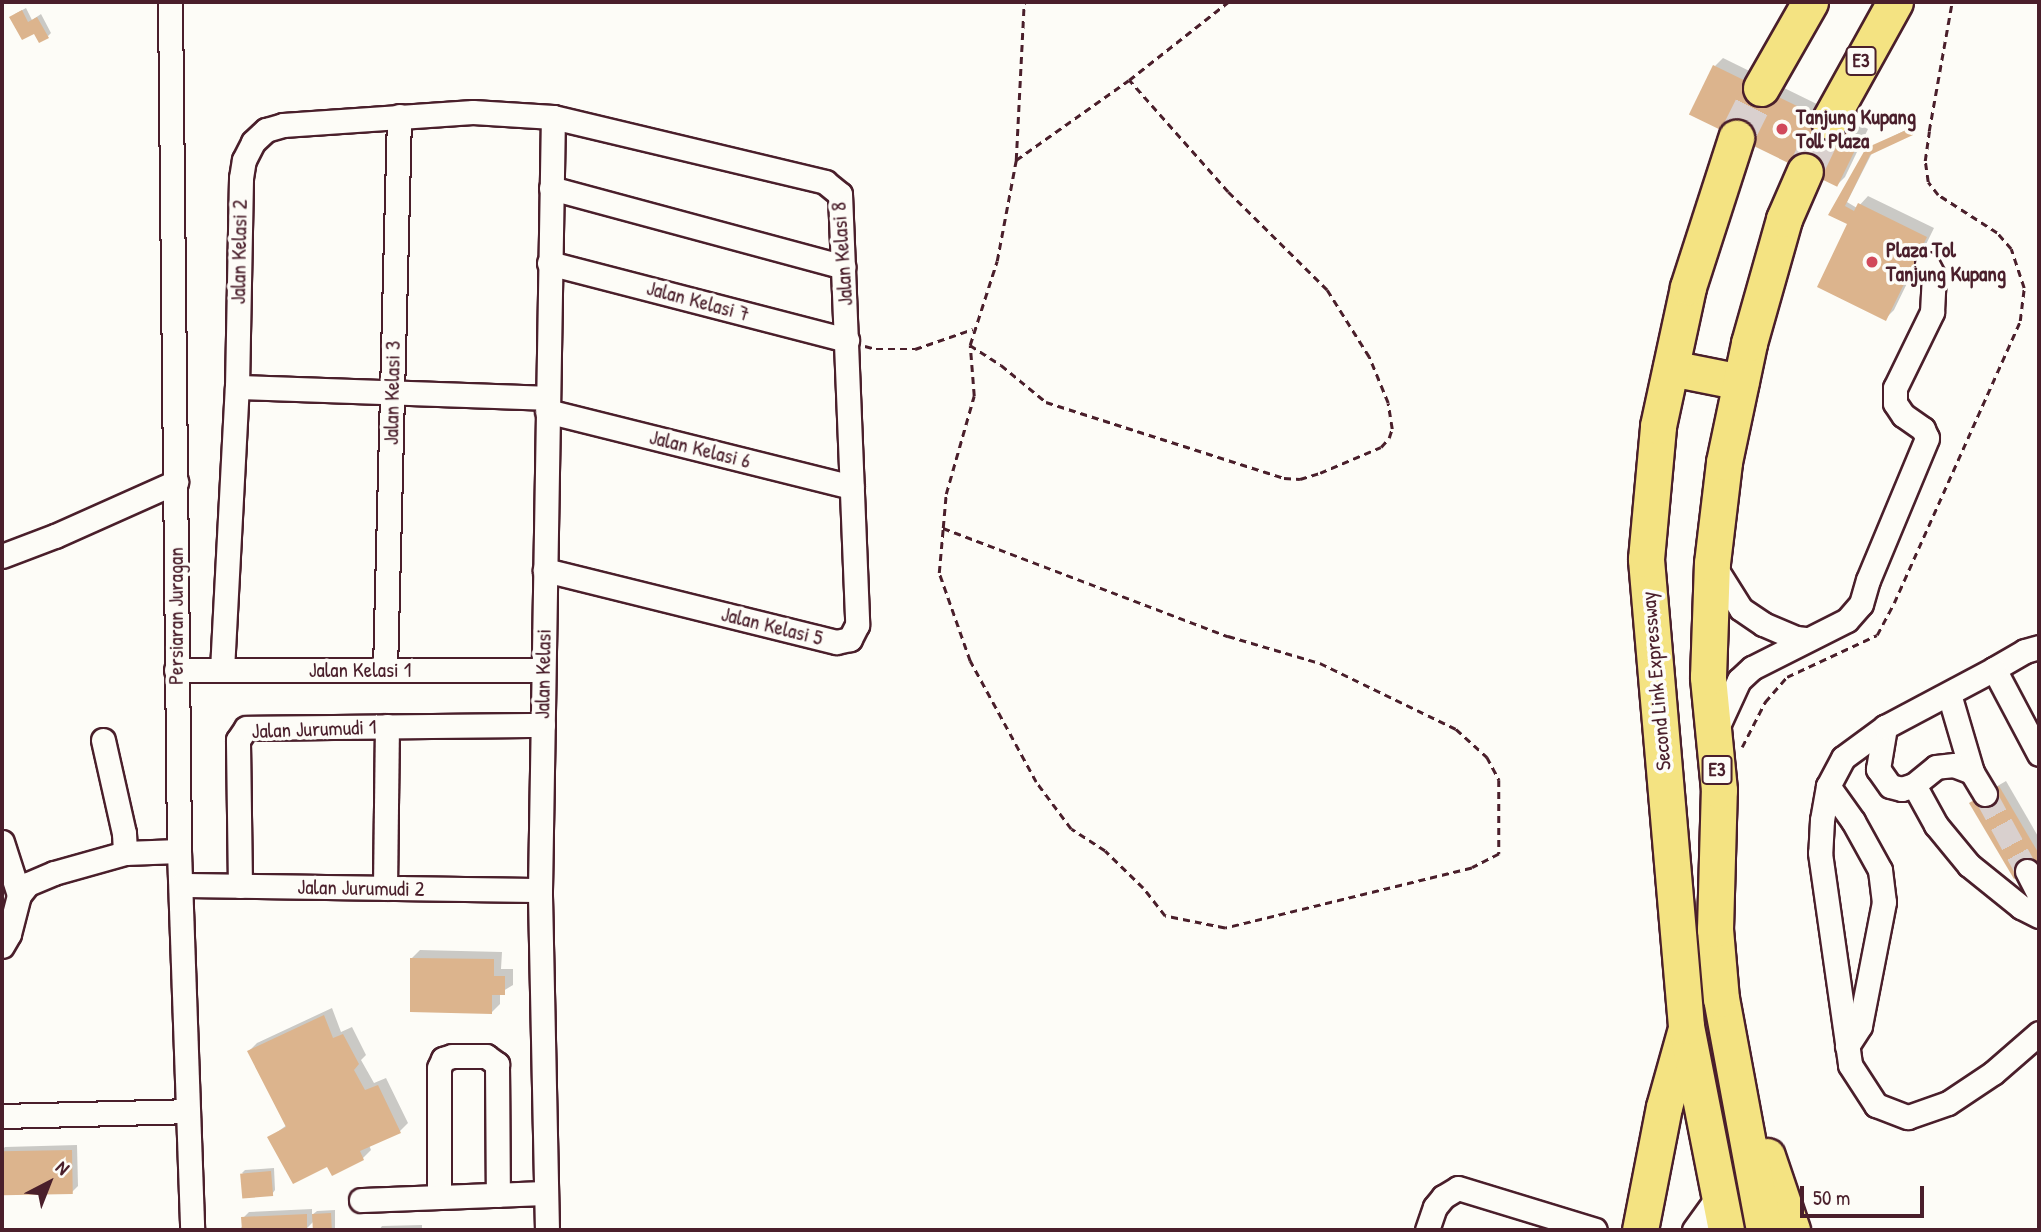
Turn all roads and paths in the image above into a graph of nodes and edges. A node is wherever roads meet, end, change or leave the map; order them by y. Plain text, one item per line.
1 (170, 2) edge
2 (1024, 2) edge
3 (1228, 2) edge
4 (1810, 2) edge
5 (1895, 2) edge
6 (1952, 2) edge
7 (1129, 80) junction
8 (1761, 88) tunnel mouth
9 (399, 116) junction
10 (553, 117) junction
11 (1829, 121) tunnel mouth
12 (1736, 138) tunnel mouth
13 (1016, 160) junction
14 (1805, 171) tunnel mouth
15 (551, 188) junction
16 (1997, 233) dead end
17 (549, 263) junction
18 (1927, 264) dead end
19 (844, 267) junction
20 (974, 329) junction
21 (847, 340) junction
22 (970, 345) junction
23 (1671, 368) junction
24 (1741, 382) junction
25 (237, 387) junction
26 (392, 393) junction
27 (547, 405) junction
28 (176, 482) junction
29 (852, 487) junction
30 (943, 528) junction
31 (2, 556) edge
32 (1712, 563) junction
33 (545, 570) junction
34 (1805, 639) junction
35 (2039, 647) edge
36 (1994, 668) junction
37 (176, 670) junction
38 (222, 670) junction
39 (385, 670) junction
40 (543, 670) junction
41 (1949, 694) junction
42 (542, 725) junction
43 (387, 726) junction
44 (1885, 727) junction
45 (1713, 736) junction
46 (103, 740) dead end
47 (2039, 754) edge
48 (1972, 772) junction
49 (1914, 785) junction
50 (1828, 786) junction
51 (1985, 794) tunnel mouth
52 (2, 842) edge
53 (179, 850) junction
54 (125, 853) junction
55 (2027, 872) tunnel mouth
56 (181, 885) junction
57 (240, 886) junction
58 (385, 888) junction
59 (540, 890) junction
60 (19, 895) junction
61 (2039, 895) edge
62 (2039, 916) edge
63 (2, 946) edge
64 (1686, 1026) junction
65 (2039, 1033) edge
66 (1847, 1046) junction
67 (1737, 1077) junction
68 (188, 1111) junction
69 (2, 1116) edge
70 (546, 1193) junction
71 (1720, 1194) junction
72 (498, 1195) junction
73 (439, 1197) junction
74 (361, 1200) dead end
75 (192, 1230) edge
76 (547, 1230) edge
77 (1427, 1230) edge
78 (1595, 1230) edge
79 (1640, 1230) edge
80 (1694, 1230) edge
81 (1726, 1230) edge
82 (1764, 1230) edge
83 (1793, 1230) edge

1 - 28 street, Persiaran Juragan
2 - 13 path
3 - 7 path
4 - 8 highway
5 - 11 highway, E3
6 - 16 path
7 - 13 path
7 - 22 path
9 - 10 street, Jalan Kelasi 2
9 - 25 street, Jalan Kelasi 2
9 - 26 street, Jalan Kelasi 3
10 - 15 street, Jalan Kelasi
10 - 19 street, Jalan Kelasi 8
12 - 23 highway, Second Link Expressway
13 - 20 path
14 - 24 highway, E3
15 - 17 street, Jalan Kelasi
15 - 19 street
17 - 21 street, Jalan Kelasi 7
17 - 27 street, Jalan Kelasi
18 - 34 street
19 - 21 street, Jalan Kelasi 8
20 - 21 path
20 - 22 path
21 - 29 street, Jalan Kelasi 8
22 - 30 path
23 - 24 highway
23 - 64 highway, Second Link Expressway
24 - 32 highway, E3
25 - 26 street, Jalan Kelasi 6
25 - 38 street, Jalan Kelasi 2
26 - 27 street, Jalan Kelasi 6
26 - 39 street, Jalan Kelasi 3
27 - 29 street, Jalan Kelasi 6
27 - 33 street, Jalan Kelasi
28 - 31 street
28 - 37 street, Persiaran Juragan
29 - 33 street, Jalan Kelasi 5
30 - 30 path
32 - 34 street
32 - 45 highway, E3
33 - 40 street, Jalan Kelasi
34 - 45 street
35 - 36 street
36 - 41 street
36 - 47 street
37 - 38 street, Jalan Kelasi 1
37 - 53 street, Persiaran Juragan
38 - 39 street, Jalan Kelasi 1
39 - 40 street, Jalan Kelasi 1
40 - 42 street, Jalan Kelasi
41 - 44 street
41 - 48 street
42 - 43 street, Jalan Jurumudi 1
42 - 59 street, Jalan Kelasi
43 - 57 street, Jalan Jurumudi 1
43 - 58 street
44 - 49 street
44 - 50 street
45 - 67 highway, E3
46 - 54 street
48 - 49 street
48 - 51 street
49 - 62 street
50 - 66 street
50 - 66 street
52 - 60 street
53 - 54 street
53 - 56 street, Persiaran Juragan
54 - 60 street
55 - 61 street
56 - 57 street, Jalan Jurumudi 2
56 - 68 street, Persiaran Juragan
57 - 58 street, Jalan Jurumudi 2
58 - 59 street, Jalan Jurumudi 2
59 - 70 street, Jalan Kelasi
60 - 63 street
64 - 71 highway, Second Link Expressway
64 - 79 highway
65 - 66 street
67 - 82 highway, E3
67 - 83 highway
68 - 69 street
68 - 75 street, Persiaran Juragan
70 - 72 street
70 - 76 street, Jalan Kelasi
71 - 80 street
71 - 81 highway, Second Link Expressway
72 - 73 street
72 - 73 street
73 - 74 street
77 - 78 street

